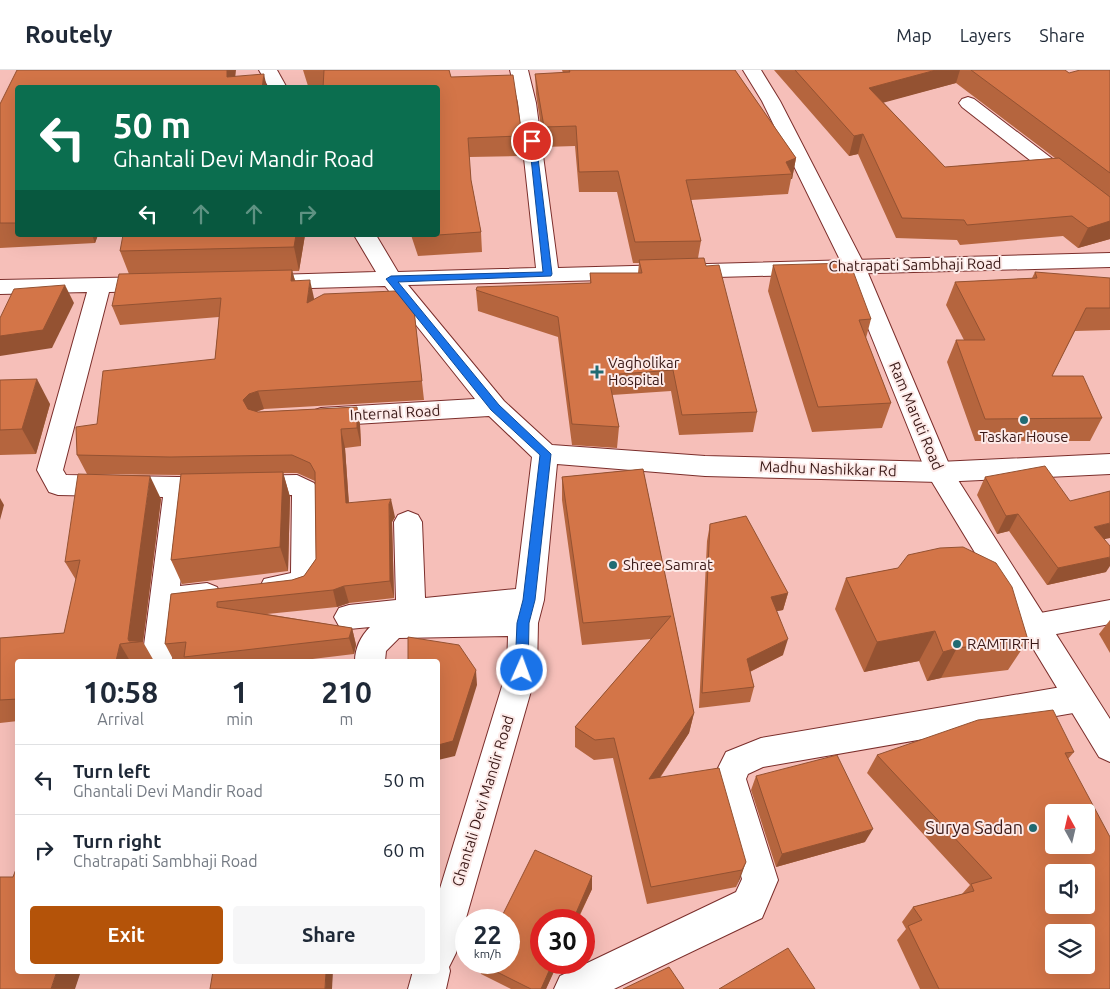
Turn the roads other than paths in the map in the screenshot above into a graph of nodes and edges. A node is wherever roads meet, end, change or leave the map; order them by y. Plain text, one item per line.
1 (268, 70) edge
2 (519, 70) edge
3 (752, 70) edge
4 (276, 85) edge
5 (968, 103) dead end
6 (1110, 213) edge
7 (366, 237) edge
8 (1110, 260) edge
9 (854, 266) junction
10 (548, 274) junction
11 (391, 279) junction
12 (255, 282) edge
13 (178, 284) edge
14 (100, 285) junction
15 (0, 287) edge
16 (495, 407) junction
17 (303, 418) edge
18 (546, 454) junction
19 (1110, 464) edge
20 (939, 472) junction
21 (178, 487) junction
22 (408, 522) dead end
23 (164, 600) junction
24 (411, 611) junction
25 (526, 611) junction
26 (1110, 612) edge
27 (350, 617) dead end
28 (1035, 626) junction
29 (157, 659) edge
30 (370, 659) edge
31 (1079, 698) junction
32 (1110, 747) edge
33 (446, 896) edge
34 (440, 939) edge
35 (431, 974) edge
36 (427, 989) edge
37 (573, 989) edge

1 - 4 street
2 - 10 street
3 - 9 street, Ram Maruti Road
5 - 6 street
7 - 11 street
8 - 9 street, Chatrapati Sambhaji Road
9 - 10 street, Chatrapati Sambhaji Road
9 - 20 street, Ram Maruti Road
10 - 11 street, Chatrapati Sambhaji Road
11 - 12 street, Chatrapati Sambhaji Road
11 - 16 street
13 - 14 street
14 - 15 street
14 - 21 street
16 - 17 street, Internal Road
16 - 18 street
18 - 20 street, Madhu Nashikkar Rd
18 - 25 street, Ghantali Devi Mandir Road
19 - 20 street, Madhu Nashikkar Rd
20 - 28 street, Ram Maruti Road
21 - 23 street
21 - 23 street
22 - 24 street
23 - 29 street
24 - 25 street
24 - 27 street
25 - 30 street
25 - 33 street, Ghantali Devi Mandir Road
26 - 28 street
28 - 31 street, Ram Maruti Road
31 - 32 street, Ram Maruti Road
31 - 37 street
33 - 34 street, Ghantali Devi Mandir Road
35 - 36 street

